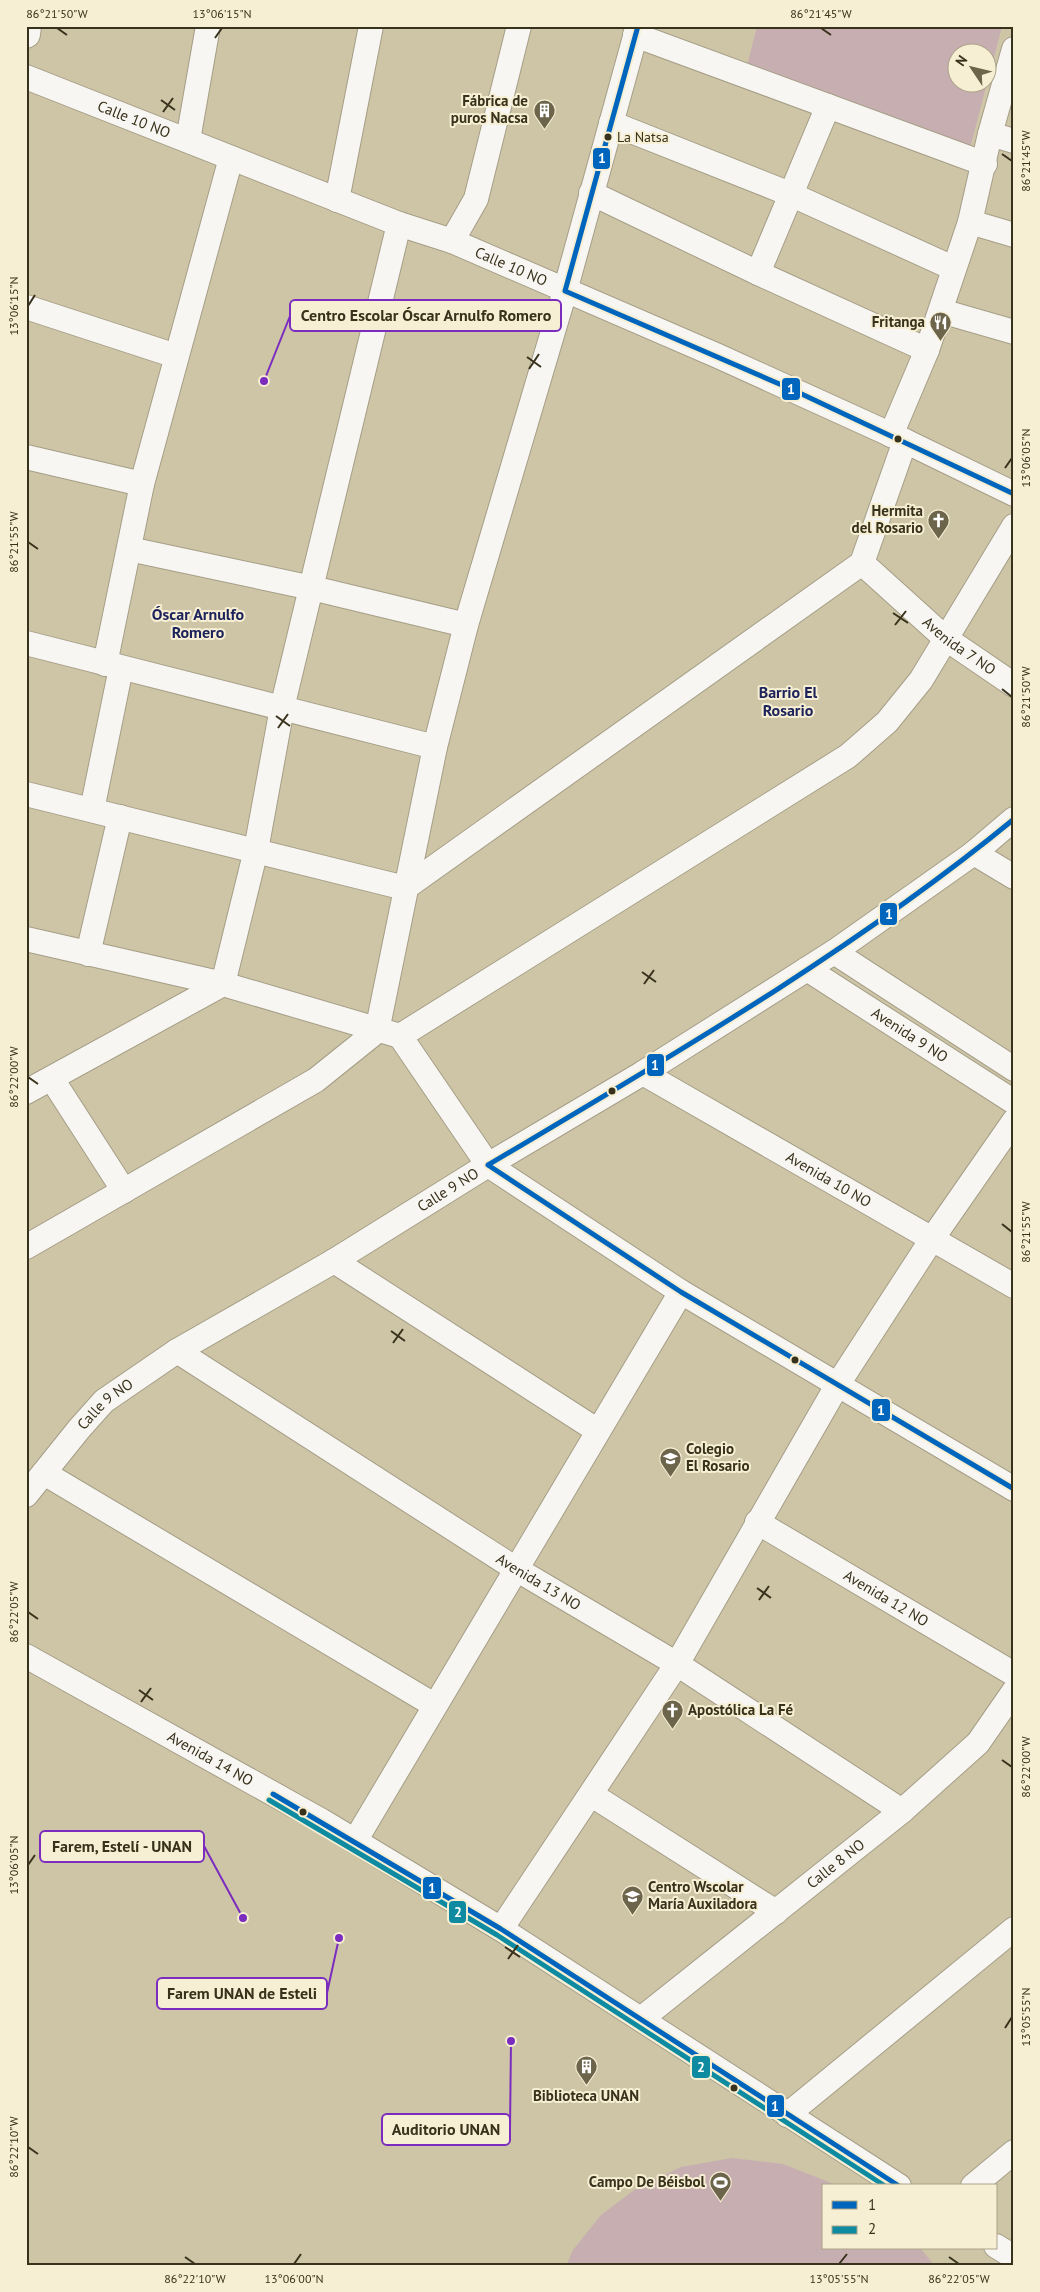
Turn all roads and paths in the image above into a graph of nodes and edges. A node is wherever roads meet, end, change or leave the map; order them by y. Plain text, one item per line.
1 (28, 26) edge
2 (208, 26) edge
3 (371, 26) edge
4 (519, 26) edge
5 (637, 31) edge
6 (26, 34) edge
7 (1014, 49) edge
8 (26, 77) edge
9 (828, 106) junction
10 (611, 123) junction
11 (990, 134) junction
12 (188, 140) junction
13 (1014, 141) edge
14 (231, 158) junction
15 (985, 164) junction
16 (591, 193) junction
17 (790, 194) junction
18 (338, 200) junction
19 (970, 222) junction
20 (399, 224) junction
21 (1014, 235) edge
22 (452, 241) junction
23 (953, 268) junction
24 (758, 273) junction
25 (565, 291) junction
26 (26, 307) edge
27 (941, 311) junction
28 (1014, 332) edge
29 (927, 350) junction
30 (176, 356) junction
31 (898, 438) junction
32 (26, 458) edge
33 (142, 484) junction
34 (1014, 494) edge
35 (1014, 526) edge
36 (129, 549) junction
37 (862, 563) junction
38 (312, 588) junction
39 (466, 625) junction
40 (946, 638) junction
41 (26, 644) edge
42 (113, 666) junction
43 (1014, 685) edge
44 (282, 708) junction
45 (435, 747) junction
46 (26, 794) edge
47 (92, 810) junction
48 (120, 817) junction
49 (1014, 819) edge
50 (256, 850) junction
51 (974, 853) junction
52 (1014, 877) edge
53 (405, 888) junction
54 (26, 939) edge
55 (834, 952) junction
56 (88, 954) junction
57 (807, 969) junction
58 (223, 984) junction
59 (377, 1031) junction
60 (400, 1036) junction
61 (1014, 1069) edge
62 (643, 1073) junction
63 (52, 1079) junction
64 (27, 1091) edge
65 (1014, 1102) edge
66 (1014, 1120) edge
67 (488, 1165) junction
68 (124, 1191) junction
69 (932, 1239) junction
70 (26, 1247) edge
71 (334, 1261) junction
72 (1014, 1286) edge
73 (681, 1292) junction
74 (177, 1351) junction
75 (838, 1384) junction
76 (598, 1431) junction
77 (44, 1473) junction
78 (1014, 1489) edge
79 (26, 1495) edge
80 (757, 1522) junction
81 (516, 1569) junction
82 (26, 1656) edge
83 (677, 1664) junction
84 (1014, 1674) edge
85 (1014, 1691) edge
86 (434, 1705) junction
87 (592, 1795) junction
88 (902, 1810) junction
89 (355, 1840) junction
90 (776, 1912) junction
91 (502, 1930) junction
92 (1014, 1930) edge
93 (641, 2019) junction
94 (787, 2115) junction
95 (1014, 2152) edge
96 (896, 2184) edge
97 (974, 2184) edge
98 (998, 2247) edge
99 (1014, 2257) edge

1 - 6 street
2 - 12 street
3 - 18 street
4 - 22 street
5 - 9 street
5 - 10 street
7 - 11 street
8 - 12 street, Calle 10 NO
9 - 15 street
9 - 17 street
10 - 16 street
10 - 17 street
11 - 13 street
11 - 15 street
12 - 14 street, Calle 10 NO
14 - 18 street, Calle 10 NO
14 - 30 street
15 - 19 street
16 - 24 street
16 - 25 street
17 - 23 street
17 - 24 street
18 - 20 street, Calle 10 NO
19 - 21 street
19 - 23 street
20 - 22 street, Calle 10 NO
20 - 38 street
22 - 25 street, Calle 10 NO
23 - 27 street
24 - 29 street
25 - 31 street, Calle 10 NO
25 - 39 street
26 - 30 street
27 - 28 street
27 - 29 street
29 - 31 street
30 - 33 street
31 - 34 street, Calle 10 NO
31 - 37 street
32 - 33 street
33 - 36 street
35 - 40 street
36 - 38 street
36 - 42 street
37 - 40 street, Avenida 7 NO
37 - 53 street
38 - 39 street
38 - 44 street
39 - 45 street
40 - 43 street, Avenida 7 NO
40 - 60 street
41 - 42 street
42 - 44 street
42 - 47 street
44 - 45 street
44 - 50 street
45 - 53 street
46 - 47 street
47 - 48 street
48 - 50 street
48 - 56 street
49 - 51 street, Calle 9 NO
50 - 53 street
50 - 58 street
51 - 52 street
51 - 55 street, Calle 9 NO
53 - 59 street
54 - 56 street
55 - 57 street, Calle 9 NO
55 - 61 street, Avenida 9 NO
56 - 58 street
57 - 62 street, Calle 9 NO
57 - 65 street, Avenida 9 NO
58 - 59 street
58 - 63 street
59 - 60 street
59 - 68 street
60 - 67 street
62 - 67 street, Calle 9 NO
62 - 69 street, Avenida 10 NO
63 - 64 street
63 - 68 street
66 - 69 street
67 - 71 street, Calle 9 NO
67 - 73 street
68 - 70 street
69 - 72 street, Avenida 10 NO
69 - 75 street
71 - 74 street, Calle 9 NO
71 - 76 street
73 - 75 street
73 - 76 street
74 - 77 street, Calle 9 NO
74 - 81 street, Avenida 13 NO
75 - 78 street
75 - 80 street
76 - 81 street
77 - 79 street, Calle 9 NO
77 - 86 street
80 - 83 street
80 - 84 street, Avenida 12 NO
81 - 83 street, Avenida 13 NO
81 - 86 street
82 - 89 street, Avenida 14 NO
83 - 87 street
83 - 88 street, Avenida 13 NO
85 - 88 street, Calle 8 NO
86 - 89 street
87 - 90 street
87 - 91 street
88 - 90 street, Calle 8 NO
89 - 91 street, Avenida 14 NO
90 - 93 street, Calle 8 NO
91 - 93 street, Avenida 14 NO
92 - 94 street
93 - 94 street, Avenida 14 NO
94 - 96 street, Avenida 14 NO
95 - 97 street
98 - 99 street

